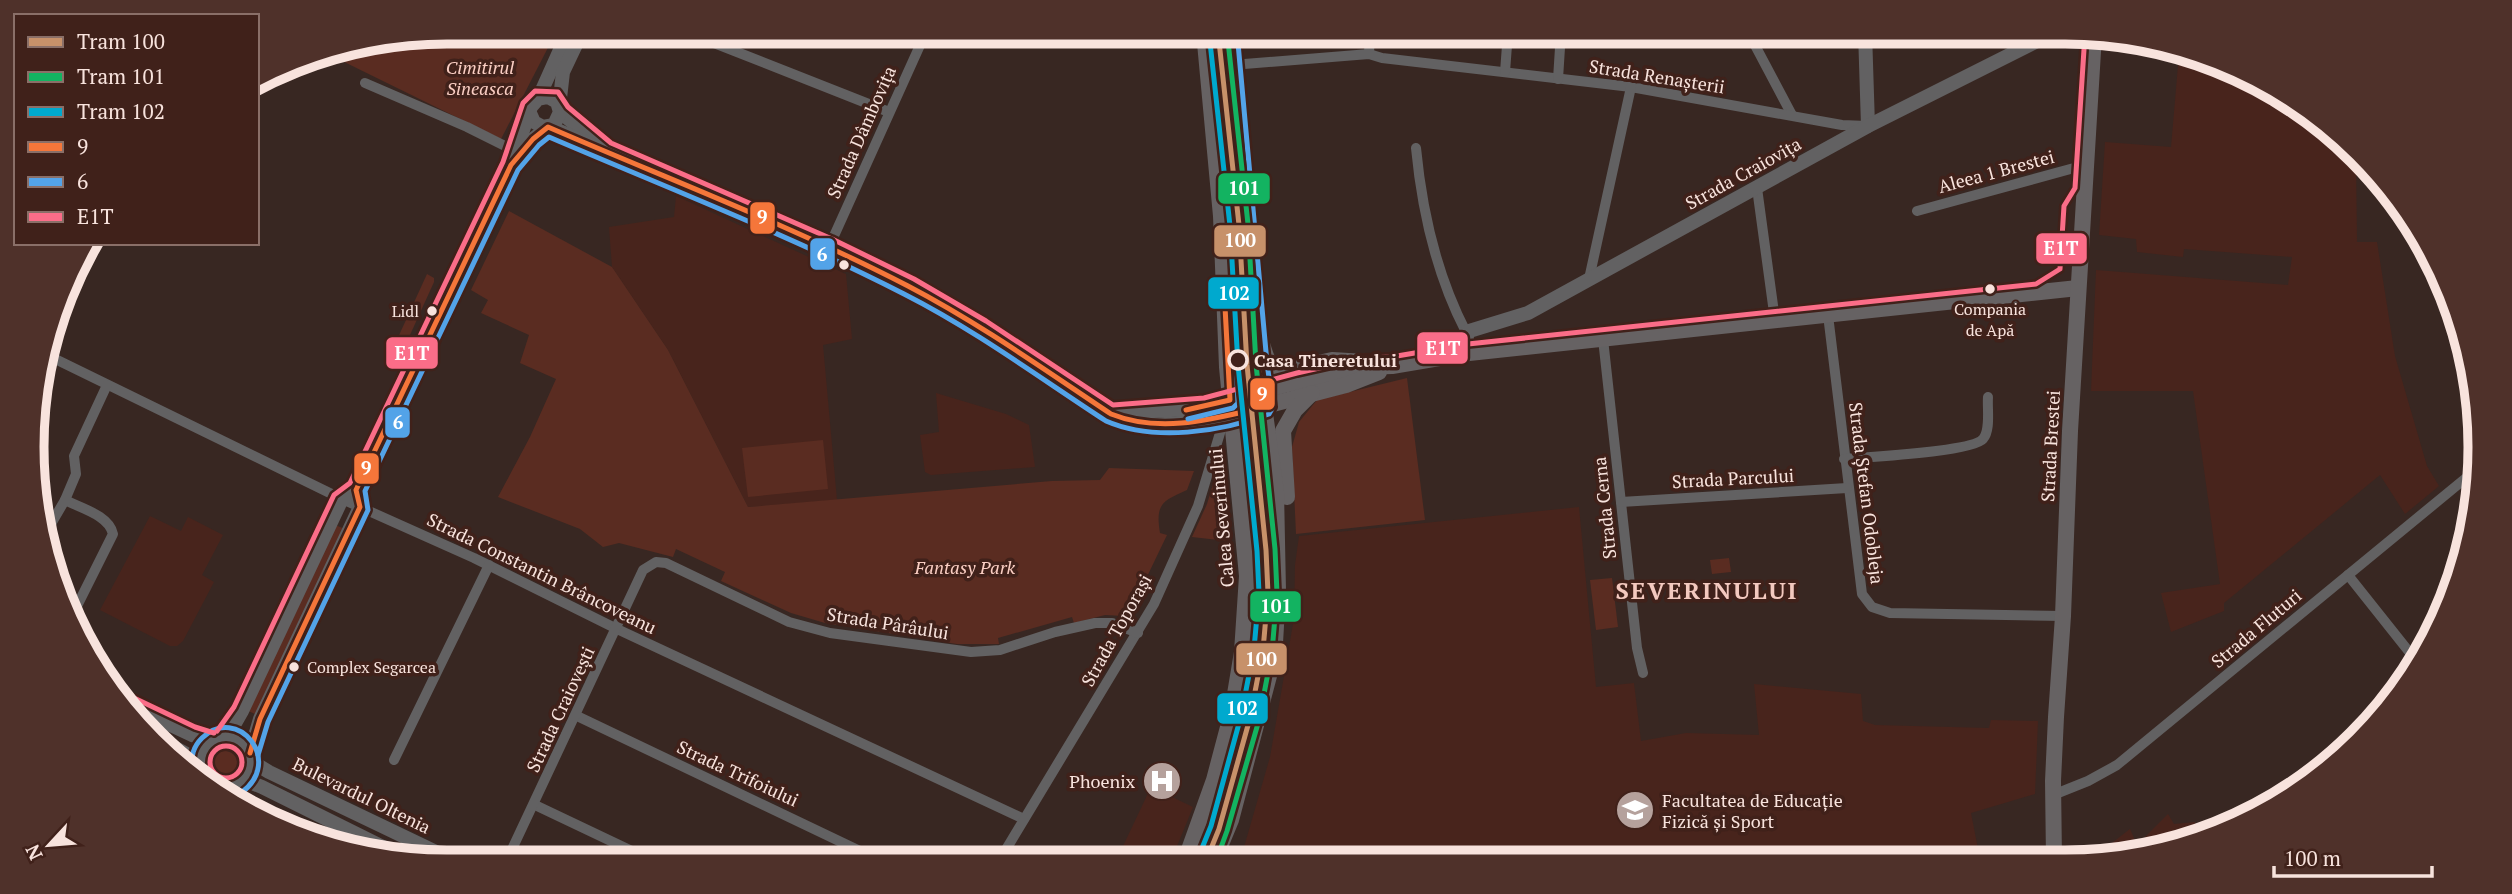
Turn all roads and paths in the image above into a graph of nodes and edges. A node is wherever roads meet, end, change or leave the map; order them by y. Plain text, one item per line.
1 (562, 44) edge
2 (576, 44) edge
3 (718, 44) edge
4 (736, 44) edge
5 (920, 44) edge
6 (1205, 44) edge
7 (1229, 44) edge
8 (1369, 44) edge
9 (1507, 44) edge
10 (1560, 44) edge
11 (1754, 44) edge
12 (1865, 44) edge
13 (2031, 44) edge
14 (2093, 45) edge
15 (734, 50) junction
16 (1368, 54) junction
17 (1232, 65) junction
18 (1505, 72) junction
19 (1558, 79) junction
20 (365, 83) dead end
21 (1631, 87) junction
22 (534, 106) junction
23 (560, 110) junction
24 (889, 112) junction
25 (1792, 115) junction
26 (1868, 126) junction
27 (549, 127) junction
28 (1416, 148) dead end
29 (515, 151) junction
30 (606, 151) junction
31 (2085, 165) junction
32 (510, 166) junction
33 (1757, 188) junction
34 (2084, 191) junction
35 (1917, 211) dead end
36 (829, 247) junction
37 (1589, 279) junction
38 (2078, 288) junction
39 (2039, 293) junction
40 (1828, 316) junction
41 (1775, 320) junction
42 (1256, 326) junction
43 (1466, 332) junction
44 (1603, 339) junction
45 (1469, 354) junction
46 (53, 358) edge
47 (1392, 366) junction
48 (107, 385) junction
49 (1312, 393) junction
50 (1988, 397) dead end
51 (1263, 399) junction
52 (1228, 411) junction
53 (1844, 459) junction
54 (2467, 477) edge
55 (1847, 488) junction
56 (356, 490) junction
57 (342, 499) junction
58 (65, 500) junction
59 (1620, 502) junction
60 (360, 507) junction
61 (51, 524) edge
62 (1278, 554) junction
63 (489, 565) junction
64 (643, 570) joint
65 (2348, 575) junction
66 (77, 607) edge
67 (2063, 617) junction
68 (617, 629) junction
69 (1138, 633) junction
70 (2411, 654) edge
71 (1643, 673) dead end
72 (143, 712) edge
73 (577, 716) junction
74 (217, 739) junction
75 (251, 757) junction
76 (394, 760) dead end
77 (201, 766) edge
78 (234, 788) edge
79 (2053, 795) junction
80 (535, 805) junction
81 (1024, 819) junction
82 (351, 839) edge
83 (431, 849) edge
84 (512, 850) edge
85 (630, 850) edge
86 (858, 850) edge
87 (1006, 850) edge
88 (1189, 850) edge
89 (1219, 850) edge
90 (2054, 850) edge

1 - 22 street
2 - 23 street
3 - 15 street
4 - 15 street
5 - 24 street, Strada Dâmbovița
6 - 52 main road, Calea Severinului
7 - 17 main road
8 - 16 street
9 - 18 street
10 - 19 street
11 - 25 street
12 - 26 street
13 - 26 street, Strada Craiovița
14 - 31 main road, Strada Brestei
15 - 24 street
16 - 17 street, Strada Renașterii
16 - 18 street, Strada Renașterii
17 - 42 main road
18 - 19 street, Strada Renașterii
19 - 21 street, Strada Renașterii
20 - 29 street
21 - 25 street, Strada Renașterii
21 - 37 street
22 - 23 street
22 - 27 street
22 - 29 street
23 - 27 street
23 - 30 street
24 - 36 street, Strada Dâmbovița
25 - 26 street, Strada Renașterii
26 - 33 street, Strada Craiovița
27 - 30 street
27 - 32 street
28 - 43 street
29 - 32 street
30 - 36 street
31 - 34 main road, Strada Brestei
31 - 35 street, Aleea 1 Brestei
32 - 56 street
33 - 37 street, Strada Craiovița
33 - 41 street
34 - 38 main road, Strada Brestei
34 - 39 main road
36 - 52 street
37 - 43 street, Strada Craiovița
38 - 39 main road
38 - 67 main road, Strada Brestei
39 - 40 main road
40 - 41 main road
40 - 53 street, Strada Ștefan Odobleja
41 - 44 main road
42 - 47 main road
42 - 51 main road
43 - 45 street
44 - 45 main road
44 - 59 street, Strada Cerna
45 - 47 main road
46 - 48 street, Strada Constantin Brâncoveanu
47 - 49 main road
47 - 51 main road
48 - 57 street, Strada Constantin Brâncoveanu
48 - 58 street
49 - 51 main road
49 - 62 main road
50 - 53 street
51 - 52 main road
51 - 62 main road
52 - 69 street, Strada Toporași
52 - 88 main road, Calea Severinului
53 - 55 street, Strada Ștefan Odobleja
54 - 65 street, Strada Fluturi
55 - 59 street, Strada Parcului
55 - 67 street, Strada Ștefan Odobleja
56 - 57 street
56 - 60 street
57 - 60 street, Strada Constantin Brâncoveanu
57 - 74 street
58 - 61 street
58 - 66 street
59 - 71 street, Strada Cerna
60 - 63 street, Strada Constantin Brâncoveanu
60 - 75 street
62 - 89 main road
63 - 68 street, Strada Constantin Brâncoveanu
63 - 76 street
64 - 68 street, Strada Craiovești
64 - 69 street, Strada Pârâului
65 - 70 street
65 - 79 street, Strada Fluturi
67 - 79 main road, Strada Brestei
68 - 73 street, Strada Craiovești
68 - 81 street, Strada Constantin Brâncoveanu
69 - 81 street, Strada Toporași
72 - 74 street
73 - 80 street, Strada Craiovești
73 - 86 street, Strada Trifoiului
74 - 75 street
74 - 77 street
75 - 78 street
75 - 83 street, Bulevardul Oltenia
78 - 82 street, Bulevardul Oltenia
79 - 90 main road, Strada Brestei
80 - 84 street, Strada Craiovești
80 - 85 street
81 - 87 street, Strada Toporași

